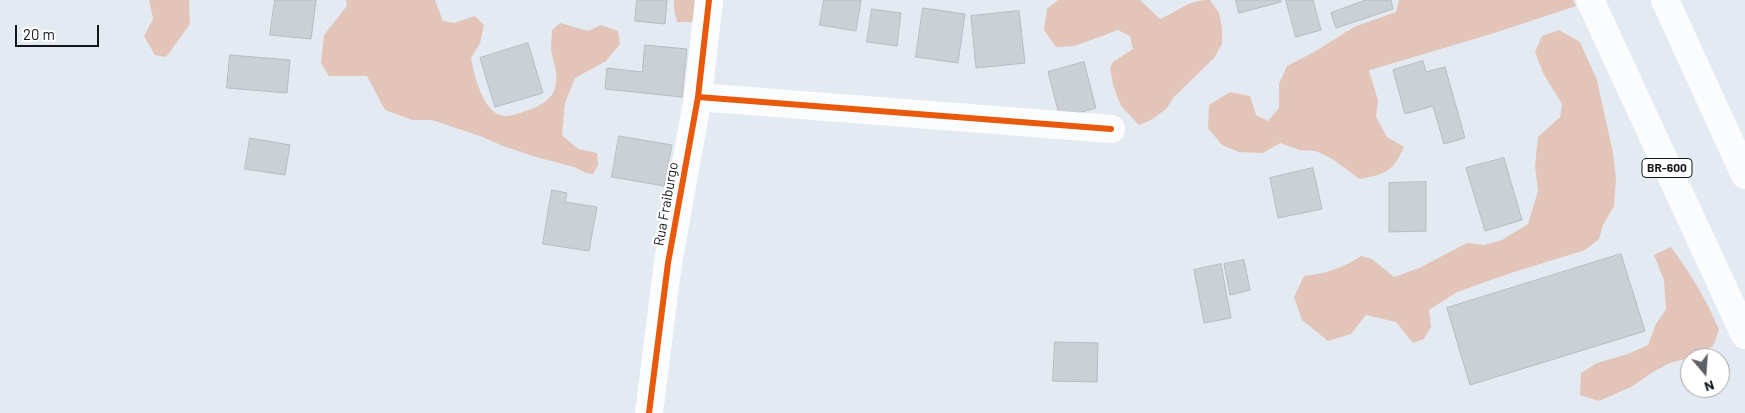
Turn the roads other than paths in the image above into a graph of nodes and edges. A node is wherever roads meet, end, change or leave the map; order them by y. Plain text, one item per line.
1 (709, 0) edge
2 (1590, 0) edge
3 (1665, 0) edge
4 (698, 98) junction
5 (1111, 129) dead end
6 (1745, 175) edge
7 (1745, 335) edge
8 (649, 413) edge

1 - 4 street, Rua Fraiburgo
2 - 7 street, BR-600
3 - 6 street
4 - 5 street
4 - 8 street, Rua Fraiburgo

